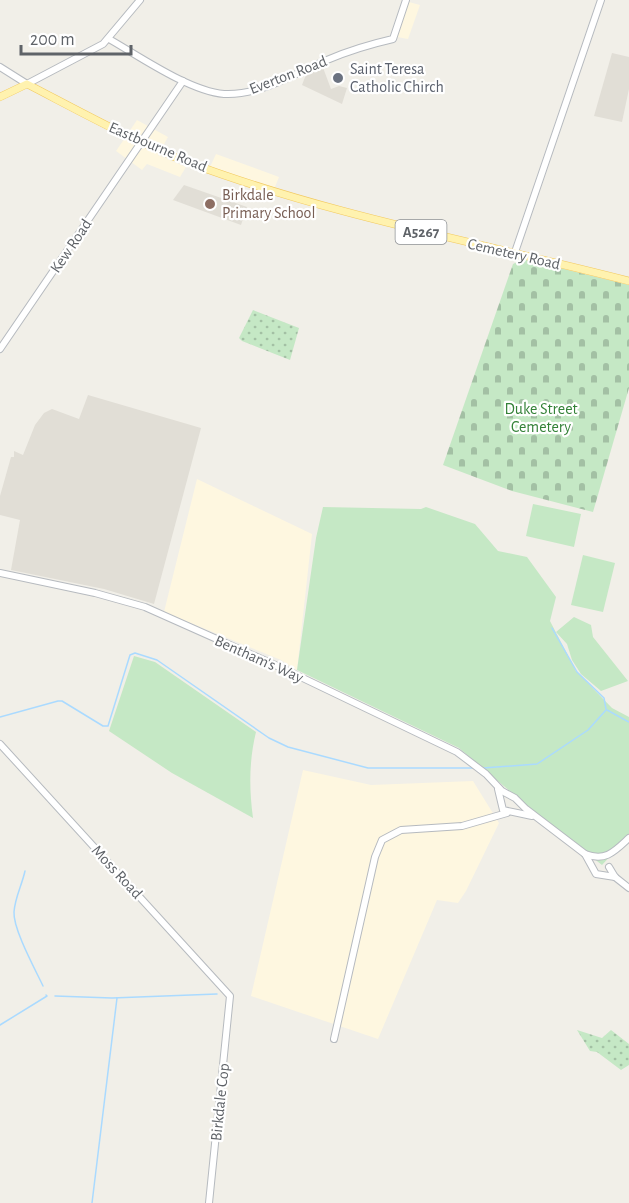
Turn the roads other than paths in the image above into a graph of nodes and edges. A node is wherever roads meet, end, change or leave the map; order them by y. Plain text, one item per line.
1 (140, 0) edge
2 (406, 0) edge
3 (601, 0) edge
4 (109, 39) junction
5 (0, 67) edge
6 (183, 81) junction
7 (27, 84) junction
8 (0, 97) edge
9 (141, 143) junction
10 (329, 207) joint
11 (514, 255) junction
12 (629, 281) edge
13 (0, 349) edge
14 (0, 573) edge
15 (0, 744) edge
16 (498, 788) junction
17 (510, 796) junction
18 (516, 801) junction
19 (501, 804) junction
20 (510, 813) junction
21 (491, 818) junction
22 (541, 820) junction
23 (629, 838) edge
24 (613, 853) junction
25 (585, 854) junction
26 (600, 858) junction
27 (609, 866) junction
28 (592, 867) junction
29 (603, 874) junction
30 (615, 877) junction
31 (629, 888) edge
32 (231, 1001) joint
33 (334, 1039) dead end
34 (209, 1203) edge

1 - 4 street
2 - 6 street, Everton Road
3 - 11 street
4 - 6 street, Everton Road
4 - 7 street
5 - 7 street
6 - 9 street, Kew Road
7 - 8 main road
7 - 9 main road, Eastbourne Road / A5267
9 - 10 main road, Eastbourne Road / A5267
9 - 13 street, Kew Road
10 - 11 main road, Cemetery Road / A5267
11 - 12 main road, Cemetery Road / A5267
14 - 16 street, Bentham's Way
15 - 32 street, Moss Road
16 - 17 street, Bentham's Way
16 - 19 street
17 - 18 street
17 - 19 street
18 - 20 street
18 - 22 street
19 - 20 street
19 - 21 street
20 - 21 street
20 - 22 street
21 - 33 street
22 - 25 street
23 - 24 street
24 - 26 street
24 - 27 street
25 - 26 street
25 - 28 street
26 - 27 street
26 - 28 street
27 - 29 street
27 - 30 street
28 - 29 street
29 - 30 street
30 - 31 street
32 - 34 street, Birkdale Cop

